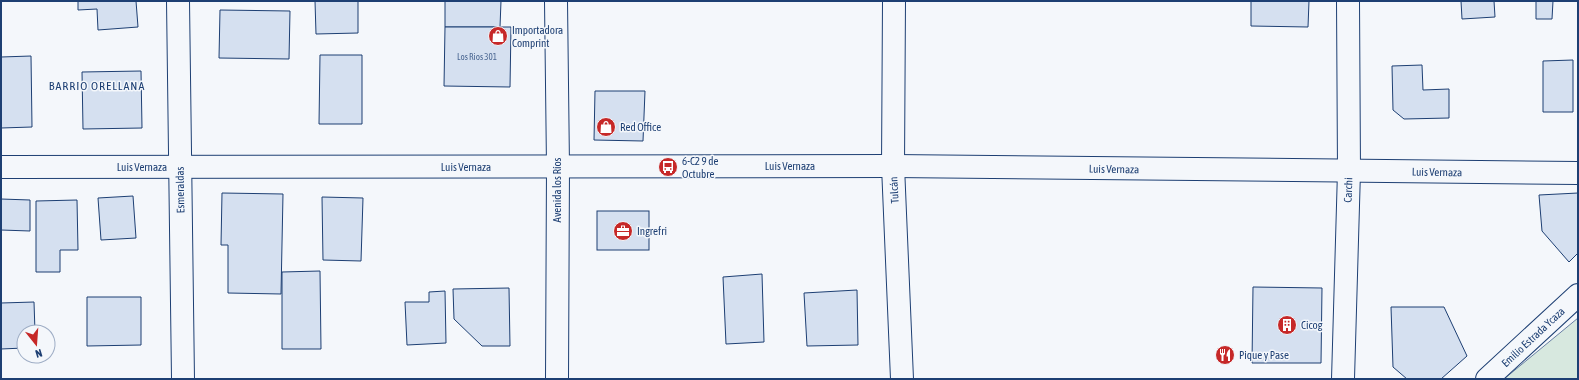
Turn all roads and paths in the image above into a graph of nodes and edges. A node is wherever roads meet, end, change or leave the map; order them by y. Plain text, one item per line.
1 (178, 1) edge
2 (556, 1) edge
3 (894, 1) edge
4 (1348, 1) edge
5 (893, 166) junction
6 (180, 167) junction
7 (558, 167) junction
8 (1, 168) edge
9 (1349, 171) junction
10 (1578, 173) edge
11 (1578, 295) edge
12 (183, 379) edge
13 (557, 379) edge
14 (902, 379) edge
15 (1343, 379) edge
16 (1487, 379) edge

1 - 6 street, Esmeraldas
2 - 7 street, Avenida los Ríos
3 - 5 street, Tulcán
4 - 9 street, Carchi
5 - 7 street, Luis Vernaza
5 - 9 street, Luis Vernaza
5 - 14 street, Tulcán
6 - 7 street, Luis Vernaza
6 - 8 street, Luis Vernaza
6 - 12 street, Esmeraldas
7 - 13 street, Avenida los Ríos
9 - 10 street, Luis Vernaza
9 - 15 street, Carchi
11 - 16 street, Emilio Estrada Ycaza

